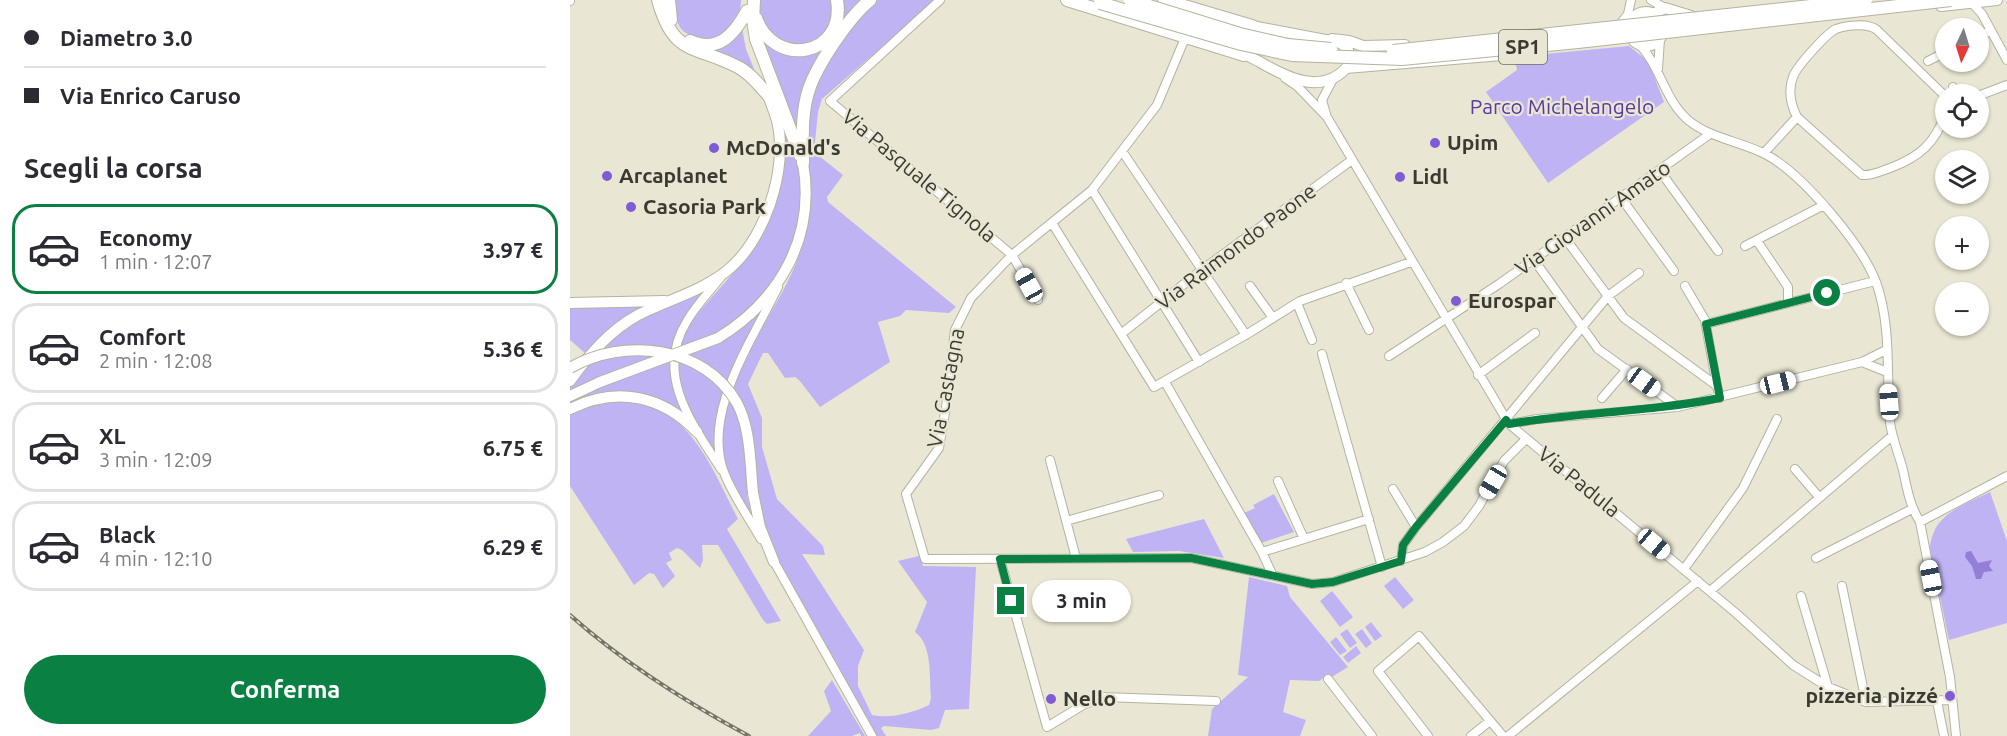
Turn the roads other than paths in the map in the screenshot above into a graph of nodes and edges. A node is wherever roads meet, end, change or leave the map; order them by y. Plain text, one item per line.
1 (658, 0) edge
2 (669, 0) edge
3 (837, 0) edge
4 (870, 0) edge
5 (940, 0) edge
6 (1067, 0) edge
7 (1130, 0) edge
8 (1164, 0) edge
9 (1828, 0) edge
10 (1866, 0) edge
11 (1951, 0) edge
12 (1652, 1) edge
13 (1992, 1) edge
14 (1094, 2) edge
15 (1630, 3) edge
16 (1972, 3) junction
17 (749, 4) edge
18 (1196, 4) edge
19 (1665, 8) junction
20 (1653, 14) junction
21 (1982, 14) junction
22 (1628, 21) junction
23 (1252, 26) junction
24 (1991, 31) joint
25 (1185, 38) junction
26 (1332, 39) junction
27 (1660, 39) junction
28 (1637, 42) junction
29 (1244, 55) junction
30 (1935, 58) edge
31 (2007, 60) edge
32 (1928, 61) dead end
33 (1346, 68) junction
34 (1658, 73) junction
35 (1281, 75) junction
36 (1333, 79) junction
37 (2007, 85) edge
38 (1935, 86) edge
39 (1989, 92) edge
40 (768, 96) junction
41 (1327, 117) junction
42 (1797, 117) junction
43 (1710, 134) junction
44 (1935, 138) edge
45 (1122, 151) junction
46 (1764, 153) junction
47 (1352, 160) junction
48 (802, 163) junction
49 (1660, 171) junction
50 (1092, 190) junction
51 (1622, 199) junction
52 (1824, 206) junction
53 (1052, 224) junction
54 (1565, 238) junction
55 (1757, 241) junction
56 (1745, 246) dead end
57 (1718, 251) dead end
58 (1012, 255) junction
59 (1534, 260) junction
60 (1411, 262) junction
61 (1203, 269) junction
62 (1674, 271) dead end
63 (726, 272) junction
64 (1639, 273) dead end
65 (782, 279) junction
66 (1875, 281) junction
67 (1346, 283) junction
68 (1250, 286) dead end
69 (1685, 286) dead end
70 (1608, 296) junction
71 (1038, 300) dead end
72 (671, 301) junction
73 (570, 303) edge
74 (1162, 303) junction
75 (1297, 303) junction
76 (1788, 303) junction
77 (1273, 318) junction
78 (1446, 321) junction
79 (1706, 324) junction
80 (1583, 328) junction
81 (1369, 330) dead end
82 (1535, 333) dead end
83 (1121, 334) junction
84 (1246, 335) junction
85 (1312, 340) dead end
86 (1886, 350) junction
87 (1322, 354) dead end
88 (1389, 356) dead end
89 (1199, 362) junction
90 (1862, 362) junction
91 (1627, 369) junction
92 (1887, 372) junction
93 (572, 375) edge
94 (1478, 375) junction
95 (1165, 382) junction
96 (1718, 386) junction
97 (570, 396) edge
98 (1602, 398) dead end
99 (1720, 398) junction
100 (1678, 407) junction
101 (570, 409) edge
102 (1777, 419) dead end
103 (1508, 422) junction
104 (697, 432) junction
105 (1892, 436) junction
106 (1526, 439) junction
107 (1050, 460) dead end
108 (1795, 469) dead end
109 (725, 476) junction
110 (2007, 476) edge
111 (1278, 481) dead end
112 (1393, 489) dead end
113 (1159, 495) dead end
114 (1819, 497) junction
115 (1912, 509) junction
116 (1369, 519) junction
117 (1066, 521) junction
118 (1920, 522) junction
119 (1416, 527) junction
120 (759, 530) junction
121 (1304, 539) junction
122 (1262, 552) junction
123 (1076, 558) junction
124 (1816, 558) dead end
125 (1000, 559) junction
126 (1401, 561) junction
127 (774, 562) joint
128 (1382, 567) junction
129 (1684, 569) junction
130 (1272, 574) junction
131 (1698, 581) junction
132 (1842, 586) dead end
133 (1710, 591) junction
134 (1801, 596) dead end
135 (1328, 679) dead end
136 (1828, 687) junction
137 (1951, 700) junction
138 (1216, 701) dead end
139 (1937, 701) junction
140 (1866, 702) junction
141 (1490, 721) junction
142 (1046, 731) edge
143 (872, 736) edge
144 (1372, 736) edge
145 (1428, 736) edge
146 (1471, 736) edge
147 (1503, 736) edge
148 (1508, 736) edge
149 (1944, 736) edge
150 (1956, 736) edge

1 - 40 highway
2 - 17 highway
3 - 17 highway
4 - 48 highway
5 - 58 street, Via Pasquale Tignola
6 - 25 highway
7 - 10 highway, SP1, bridge
8 - 18 highway
9 - 19 main road
11 - 14 highway, SP1, bridge
12 - 19 street
12 - 20 street
13 - 16 main road
13 - 21 street
15 - 22 street
16 - 21 street
16 - 27 main road
17 - 40 highway
17 - 48 highway
18 - 23 highway
19 - 20 main road
20 - 22 main road
20 - 27 main road
21 - 24 street
22 - 26 main road
22 - 28 main road
23 - 26 main road
23 - 29 main road
24 - 31 street
25 - 29 highway
25 - 45 street, Via Castagna
26 - 33 main road
27 - 28 main road
27 - 34 street
28 - 33 main road
28 - 34 street
29 - 35 main road
30 - 32 street
33 - 36 main road
34 - 43 street
35 - 36 main road
35 - 41 street, Via Padula
36 - 41 street
37 - 39 street
38 - 42 street
40 - 63 main road
41 - 47 street, Via Padula
42 - 44 street
42 - 46 street
43 - 46 street
43 - 49 street, Via Giovanni Amato
45 - 50 street, Via Castagna
45 - 61 street
46 - 52 street
47 - 60 street, Via Padula
47 - 61 street, Via Raimondo Paone
48 - 65 main road
49 - 51 street, Via Giovanni Amato
49 - 57 street
50 - 53 street, Via Castagna
50 - 74 street
51 - 54 street, Via Giovanni Amato
51 - 62 street
52 - 55 street
52 - 66 street
53 - 58 street, Via Castagna
53 - 83 street
54 - 59 street, Via Giovanni Amato
54 - 70 street
55 - 56 street
55 - 76 street
58 - 71 street
58 - 125 street, Via Castagna
59 - 78 street, Via Giovanni Amato
59 - 80 street
60 - 67 street
60 - 78 street, Via Padula
61 - 74 street, Via Raimondo Paone
61 - 84 street
63 - 72 main road
63 - 104 street
64 - 70 street
65 - 97 main road, bridge
65 - 109 street
66 - 76 street
66 - 86 street
67 - 75 street
67 - 81 street
68 - 77 street
69 - 79 street
70 - 80 street
70 - 96 street
72 - 73 main road
72 - 93 main road
74 - 83 street, Via Raimondo Paone
74 - 89 street
75 - 77 street
75 - 85 street
76 - 79 street
77 - 84 street
78 - 88 street, Via Giovanni Amato
78 - 94 street, Via Padula
79 - 96 street
80 - 91 street
80 - 103 street
82 - 94 street
83 - 95 street
84 - 89 street
86 - 90 street
86 - 92 street
87 - 116 street
89 - 95 street
90 - 92 street
90 - 99 street
91 - 98 street
91 - 100 street
92 - 105 street
93 - 120 main road, bridge
94 - 103 street, Via Padula
95 - 122 street
96 - 99 street
99 - 100 street
100 - 103 street
101 - 104 main road
102 - 129 street
103 - 106 street, Via Padula
103 - 119 street
104 - 109 street
105 - 114 street
105 - 115 street
106 - 126 street
106 - 129 street, Via Padula
107 - 117 street
108 - 114 street
109 - 120 street
110 - 118 street
111 - 121 street
112 - 119 street
113 - 117 street
114 - 133 street
115 - 118 street
115 - 124 street
116 - 121 street
116 - 128 street
117 - 123 street
118 - 137 street
119 - 126 street
120 - 127 main road
121 - 122 street
122 - 130 street
123 - 125 street
123 - 130 street
125 - 142 street
126 - 128 street
127 - 143 street
128 - 130 street
129 - 131 street, Via Padula
131 - 133 street, Via Padula
131 - 148 street
132 - 140 street
133 - 136 street, Via Padula
134 - 136 street
135 - 144 street
136 - 140 street, Via Padula
137 - 139 street, Via Padula
137 - 150 street
138 - 142 street
139 - 140 street, Via Padula
139 - 149 street
141 - 145 street
141 - 146 street
141 - 147 street

